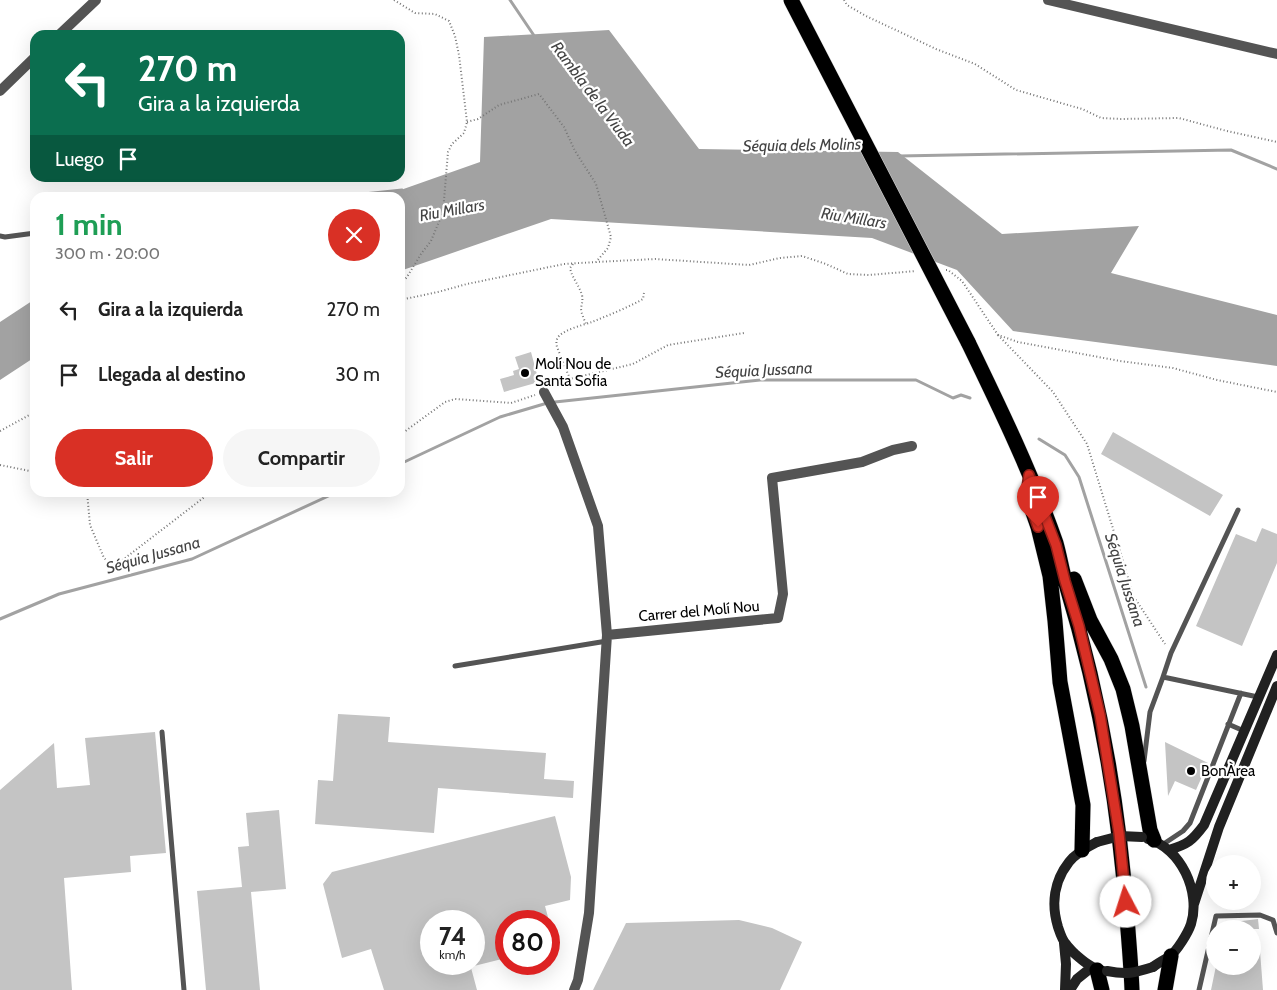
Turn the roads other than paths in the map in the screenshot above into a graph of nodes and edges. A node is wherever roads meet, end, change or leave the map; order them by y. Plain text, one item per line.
1 (96, 0) edge
2 (791, 0) edge
3 (1048, 0) edge
4 (64, 30) edge
5 (1277, 54) edge
6 (30, 63) edge
7 (0, 90) edge
8 (30, 234) edge
9 (0, 236) edge
10 (544, 392) road end
11 (912, 446) dead end
12 (1029, 475) junction
13 (1238, 510) dead end
14 (1056, 545) junction
15 (607, 638) junction
16 (1277, 655) edge
17 (455, 666) dead end
18 (1163, 677) junction
19 (1277, 686) edge
20 (1241, 694) junction
21 (1258, 697) junction
22 (1228, 724) junction
23 (1244, 731) junction
24 (162, 732) dead end
25 (1142, 779) junction
26 (1157, 843) junction
27 (1082, 850) junction
28 (1194, 904) junction
29 (1277, 933) edge
30 (1064, 943) junction
31 (1171, 956) junction
32 (1099, 969) junction
33 (184, 990) edge
34 (574, 990) edge
35 (1065, 990) edge
36 (1070, 990) edge
37 (1102, 990) edge
38 (1132, 990) edge
39 (1165, 990) edge
40 (1199, 990) edge

1 - 4 street
2 - 12 highway, bridge
3 - 5 street
6 - 7 street
8 - 9 lane
10 - 15 street
11 - 15 street, Carrer del Molí Nou
12 - 14 highway
12 - 27 highway
13 - 18 lane
14 - 25 highway
14 - 38 highway
15 - 17 lane
15 - 34 street
16 - 21 main road
18 - 20 lane
18 - 25 lane
19 - 28 main road
20 - 21 lane
20 - 22 lane
21 - 23 main road
22 - 23 lane
22 - 26 lane
23 - 26 main road
24 - 33 lane
25 - 26 highway
26 - 27 main road, bridge
26 - 28 main road
27 - 30 main road
28 - 31 main road
29 - 40 lane
30 - 32 main road
30 - 35 main road
31 - 32 main road, bridge
31 - 39 highway
32 - 36 main road
32 - 37 highway

